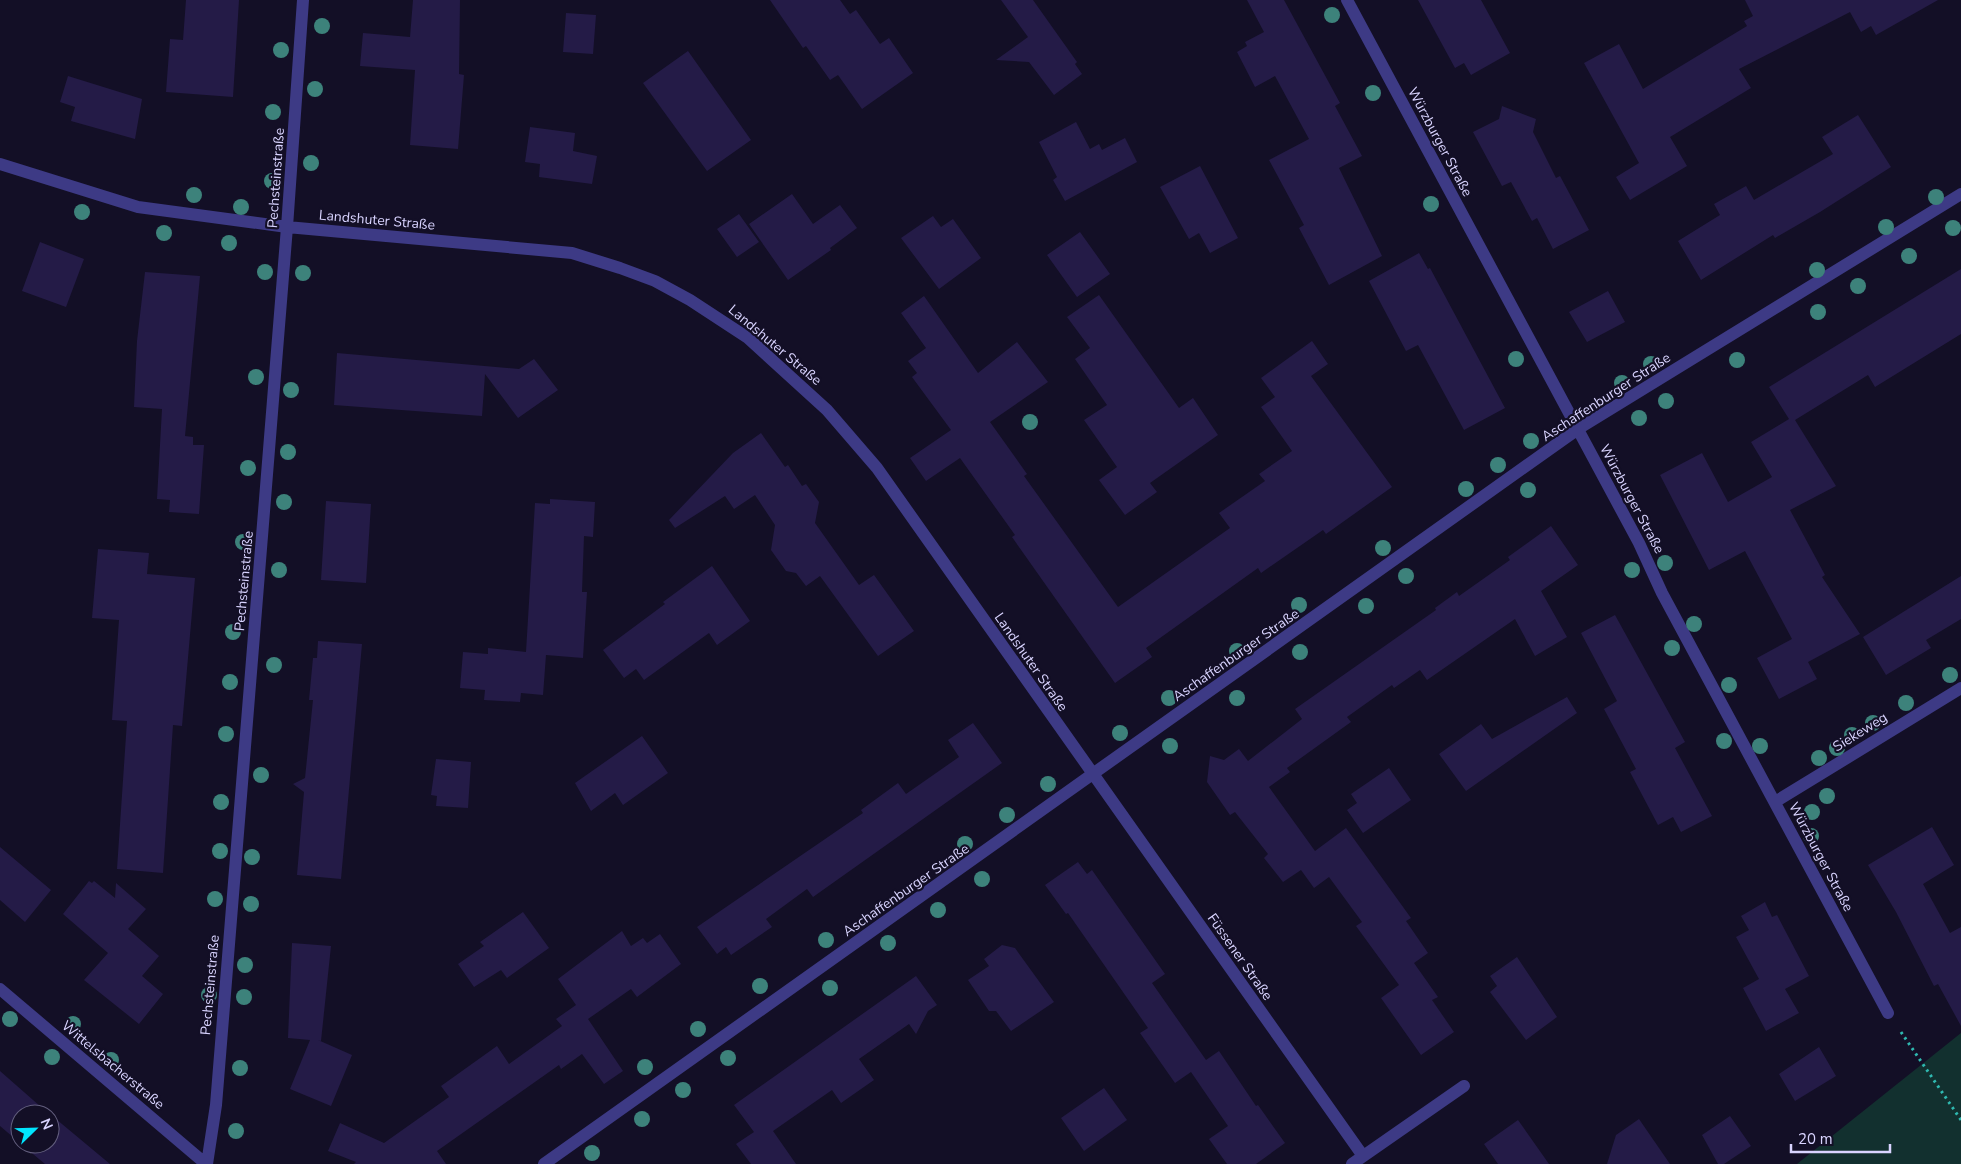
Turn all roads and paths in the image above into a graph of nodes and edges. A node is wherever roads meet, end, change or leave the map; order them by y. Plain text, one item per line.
1 (303, 0) edge
2 (1347, 0) edge
3 (0, 164) edge
4 (1961, 194) edge
5 (287, 227) junction
6 (1578, 430) junction
7 (1961, 688) edge
8 (1092, 776) junction
9 (1775, 802) junction
10 (0, 989) edge
11 (1888, 1013) joint
12 (1464, 1086) dead end
13 (1961, 1120) edge
14 (1363, 1156) junction
15 (207, 1164) edge
16 (544, 1164) edge
17 (1352, 1164) edge

1 - 5 street, Pechsteinstraße
2 - 6 street, Würzburger Straße
3 - 5 street, Landshuter Straße
4 - 6 street, Aschaffenburger Straße
5 - 8 street, Landshuter Straße
5 - 15 street, Pechsteinstraße
6 - 8 street, Aschaffenburger Straße
6 - 9 street, Würzburger Straße
7 - 9 street, Siekeweg
8 - 14 street, Füssener Straße
8 - 16 street, Aschaffenburger Straße
9 - 11 street, Würzburger Straße
10 - 15 street, Wittelsbacherstraße
11 - 13 path
12 - 14 street
14 - 17 street

